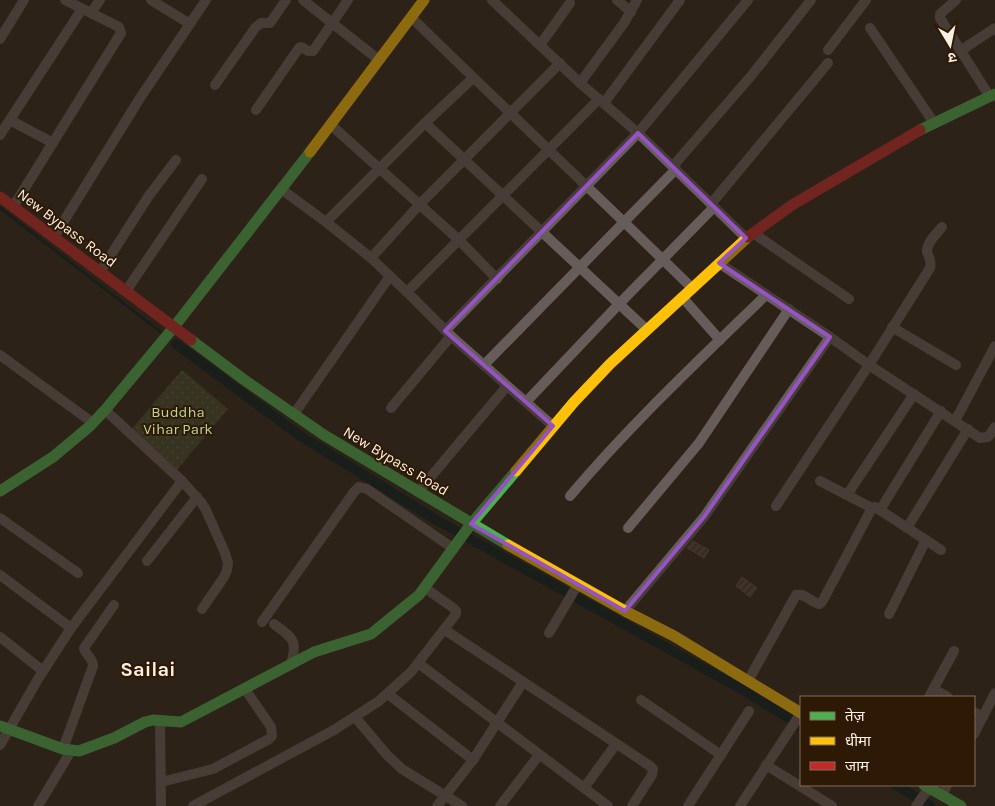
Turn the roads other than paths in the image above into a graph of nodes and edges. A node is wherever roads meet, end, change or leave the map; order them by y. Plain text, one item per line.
1 (24, 0) edge
2 (65, 0) edge
3 (100, 0) edge
4 (150, 0) edge
5 (206, 0) edge
6 (286, 0) edge
7 (303, 0) edge
8 (348, 0) edge
9 (424, 0) edge
10 (492, 0) edge
11 (617, 0) edge
12 (637, 0) edge
13 (680, 0) edge
14 (748, 0) edge
15 (811, 0) edge
16 (866, 0) edge
17 (956, 0) edge
18 (570, 3) dead end
19 (87, 11) junction
20 (631, 12) junction
21 (411, 17) junction
22 (332, 23) junction
23 (190, 24) junction
24 (870, 28) dead end
25 (995, 28) edge
26 (0, 39) edge
27 (540, 45) junction
28 (828, 50) dead end
29 (960, 51) junction
30 (379, 60) junction
31 (560, 63) junction
32 (828, 63) dead end
33 (473, 78) junction
34 (580, 83) junction
35 (215, 85) dead end
36 (992, 96) edge
37 (602, 101) junction
38 (256, 110) dead end
39 (510, 114) junction
40 (10, 120) junction
41 (425, 123) junction
42 (934, 123) junction
43 (330, 124) junction
44 (638, 133) junction
45 (0, 135) edge
46 (53, 143) junction
47 (548, 149) junction
48 (176, 160) dead end
49 (464, 160) junction
50 (674, 167) junction
51 (380, 168) junction
52 (202, 179) dead end
53 (586, 185) junction
54 (281, 189) junction
55 (502, 196) junction
56 (0, 197) edge
57 (420, 204) junction
58 (713, 206) junction
59 (13, 207) junction
60 (625, 221) junction
61 (326, 222) junction
62 (942, 227) dead end
63 (542, 230) junction
64 (750, 236) junction
65 (54, 237) junction
66 (459, 240) junction
67 (370, 258) junction
68 (663, 259) junction
69 (719, 264) junction
70 (580, 267) junction
71 (100, 272) junction
72 (390, 276) junction
73 (497, 279) junction
74 (692, 288) junction
75 (126, 291) junction
76 (406, 292) junction
77 (766, 295) junction
78 (682, 297) junction
79 (849, 299) dead end
80 (619, 304) junction
81 (789, 309) junction
82 (174, 327) junction
83 (892, 327) junction
84 (647, 330) junction
85 (448, 333) junction
86 (830, 337) junction
87 (720, 340) junction
88 (995, 346) edge
89 (0, 356) edge
90 (484, 365) junction
91 (869, 365) junction
92 (956, 365) dead end
93 (507, 386) junction
94 (914, 394) junction
95 (526, 402) junction
96 (391, 408) dead end
97 (105, 410) junction
98 (941, 411) junction
99 (294, 414) junction
100 (955, 421) junction
101 (93, 422) junction
102 (553, 426) junction
103 (995, 426) edge
104 (968, 429) junction
105 (182, 481) junction
106 (820, 481) dead end
107 (0, 490) edge
108 (418, 492) junction
109 (847, 495) junction
110 (570, 496) dead end
111 (197, 497) junction
112 (776, 506) dead end
113 (876, 509) junction
114 (0, 518) edge
115 (628, 528) dead end
116 (907, 528) junction
117 (463, 536) junction
118 (926, 540) junction
119 (941, 550) dead end
120 (147, 561) dead end
121 (78, 573) dead end
122 (0, 575) edge
123 (425, 588) junction
124 (574, 591) junction
125 (114, 605) dead end
126 (202, 609) dead end
127 (625, 611) junction
128 (889, 614) dead end
129 (262, 622) dead end
130 (274, 624) dead end
131 (71, 628) junction
132 (445, 630) junction
133 (549, 633) dead end
134 (0, 637) edge
135 (954, 651) dead end
136 (418, 663) junction
137 (291, 664) junction
138 (43, 671) junction
139 (748, 681) junction
140 (523, 682) junction
141 (245, 689) junction
142 (931, 693) edge
143 (995, 693) edge
144 (388, 694) junction
145 (944, 696) edge
146 (641, 700) dead end
147 (749, 710) dead end
148 (978, 714) edge
149 (355, 717) junction
150 (798, 718) edge
151 (160, 720) junction
152 (496, 724) junction
153 (5, 728) edge
154 (975, 729) edge
155 (616, 744) junction
156 (0, 745) edge
157 (67, 750) junction
158 (539, 754) junction
159 (721, 755) junction
160 (472, 760) junction
161 (766, 765) junction
162 (161, 782) junction
163 (584, 788) junction
164 (944, 790) edge
165 (445, 796) junction
166 (920, 798) edge
167 (38, 806) edge
168 (161, 806) edge
169 (193, 806) edge
170 (437, 806) edge
171 (462, 806) edge
172 (500, 806) edge
173 (608, 806) edge
174 (632, 806) edge
175 (688, 806) edge
176 (740, 806) edge
177 (832, 806) edge
178 (960, 806) edge

1 - 26 street
2 - 19 street
3 - 19 street
4 - 23 street
5 - 23 street
6 - 35 street
7 - 22 street
8 - 22 street
9 - 21 street
10 - 27 street
11 - 20 street
12 - 20 street
13 - 37 street
14 - 44 street
15 - 50 street
16 - 28 street
17 - 29 street
18 - 27 street
19 - 40 street
19 - 46 street
20 - 34 street
21 - 30 street
21 - 33 street
22 - 30 street
22 - 38 street
23 - 65 street
24 - 42 street
25 - 29 street
27 - 31 street
29 - 36 street
30 - 43 street
31 - 34 street
31 - 39 street
32 - 58 street
33 - 39 street
33 - 41 street
34 - 37 street
36 - 42 street
37 - 44 street
37 - 47 street
39 - 47 street
39 - 49 street
40 - 45 street
40 - 46 street
41 - 49 street
41 - 51 street
42 - 64 street
43 - 51 street
43 - 54 street
44 - 50 street
44 - 53 street
46 - 59 street
47 - 53 street
47 - 55 street
48 - 71 street
49 - 55 street
49 - 57 street
50 - 58 street
50 - 60 street
51 - 57 street
51 - 61 street
52 - 75 street
53 - 60 street
53 - 63 street
54 - 61 street
54 - 82 street
55 - 63 street
55 - 66 street
56 - 59 street, New Bypass Road
57 - 66 street
57 - 67 street
58 - 64 street
58 - 68 street
59 - 65 street, New Bypass Road
60 - 68 street
60 - 70 street
61 - 67 street
62 - 83 street
63 - 70 street
63 - 73 street
64 - 69 street
64 - 79 street
65 - 71 street, New Bypass Road
66 - 73 street
66 - 76 street
67 - 72 street
68 - 74 street
68 - 80 street
69 - 74 street
69 - 77 street
70 - 80 street
70 - 90 street
71 - 75 street, New Bypass Road
72 - 76 street
72 - 99 street
73 - 85 street
74 - 78 street
75 - 82 street, New Bypass Road
76 - 85 street
77 - 81 street
77 - 87 street
78 - 84 street
78 - 87 street
80 - 84 street
80 - 95 street
81 - 86 street
81 - 115 street
82 - 97 street
82 - 99 street, New Bypass Road
83 - 91 street
83 - 92 street
84 - 102 street
85 - 90 street
85 - 96 street
86 - 91 street
86 - 127 street
87 - 110 street
88 - 100 street
89 - 101 street
90 - 93 street
91 - 94 street
91 - 112 street
93 - 95 street
93 - 108 street
94 - 98 street
94 - 109 street
95 - 102 street
97 - 101 street
97 - 105 street
98 - 100 street
98 - 113 street
99 - 108 street, New Bypass Road
100 - 104 street
101 - 107 street
102 - 117 street
103 - 104 street
104 - 116 street
105 - 111 street
105 - 131 street
106 - 109 street
108 - 117 street, New Bypass Road
109 - 113 street
111 - 120 street
111 - 126 street
113 - 116 street
113 - 139 street
114 - 121 street
116 - 118 street
117 - 123 street
117 - 124 street, New Bypass Road
117 - 129 street
118 - 119 street
118 - 128 street
122 - 131 street
123 - 132 street
123 - 137 street
124 - 127 street, New Bypass Road
124 - 133 street
125 - 157 street
127 - 139 street, New Bypass Road
130 - 137 street
131 - 138 street
132 - 136 street
132 - 140 street
134 - 138 street
135 - 142 street
136 - 144 street
136 - 152 street
137 - 141 street
138 - 153 street
139 - 150 street, New Bypass Road
140 - 152 street
140 - 155 street
141 - 151 street
141 - 162 street
142 - 145 street
143 - 148 street
144 - 149 street
144 - 160 street
146 - 159 street
147 - 159 street
148 - 154 street
149 - 165 street
149 - 169 street
150 - 161 street
151 - 157 street
151 - 162 street
152 - 158 street
152 - 160 street
153 - 156 street
153 - 157 street
155 - 163 street
155 - 174 street
157 - 167 street
158 - 163 street
158 - 172 street
159 - 175 street
160 - 165 street
161 - 176 street
161 - 177 street
162 - 168 street
163 - 173 street
164 - 166 street
164 - 178 street
165 - 170 street
165 - 171 street

